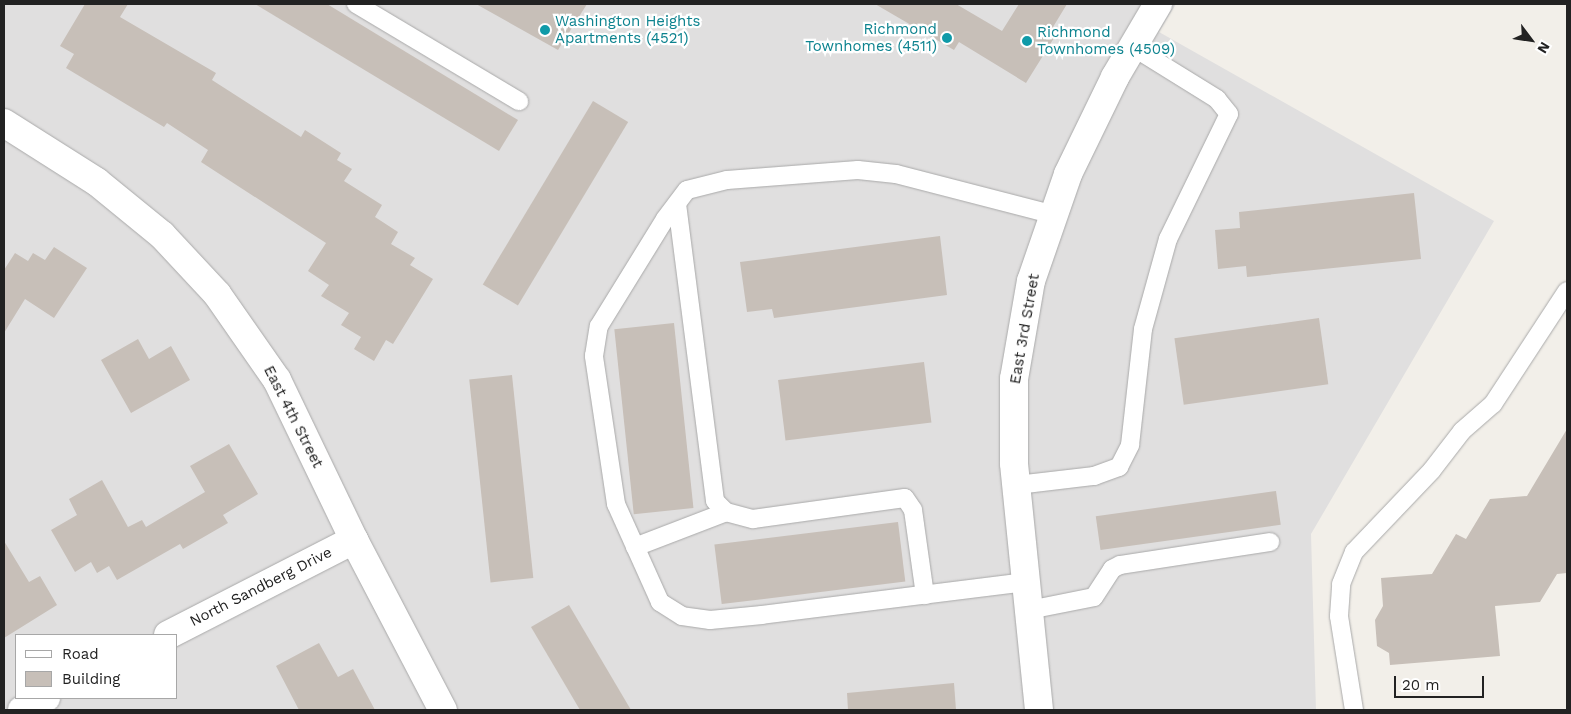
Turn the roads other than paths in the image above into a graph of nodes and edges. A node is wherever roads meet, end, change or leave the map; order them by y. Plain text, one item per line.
1 (356, 4) edge
2 (1158, 4) edge
3 (1133, 46) junction
4 (519, 101) dead end
5 (4, 123) edge
6 (677, 204) junction
7 (1054, 215) junction
8 (1567, 291) edge
9 (1016, 485) junction
10 (726, 512) junction
11 (354, 540) junction
12 (1270, 542) dead end
13 (635, 546) junction
14 (1026, 582) junction
15 (925, 595) junction
16 (1029, 610) junction
17 (170, 634) edge
18 (44, 699) edge
19 (22, 710) edge
20 (443, 710) edge
21 (1039, 710) edge
22 (1354, 710) edge

1 - 4 lane
2 - 3 street, East 3rd Street
3 - 7 street, East 3rd Street
3 - 9 lane
5 - 11 street, East 4th Street
6 - 7 lane
6 - 10 lane
6 - 13 lane
7 - 9 street, East 3rd Street
8 - 22 lane
9 - 14 street, East 3rd Street
10 - 13 lane
10 - 15 lane
11 - 17 street, North Sandberg Drive
11 - 20 street, East 4th Street
12 - 16 lane
13 - 15 lane
14 - 15 lane
14 - 16 street, East 3rd Street
16 - 21 street, East 3rd Street
18 - 19 street

